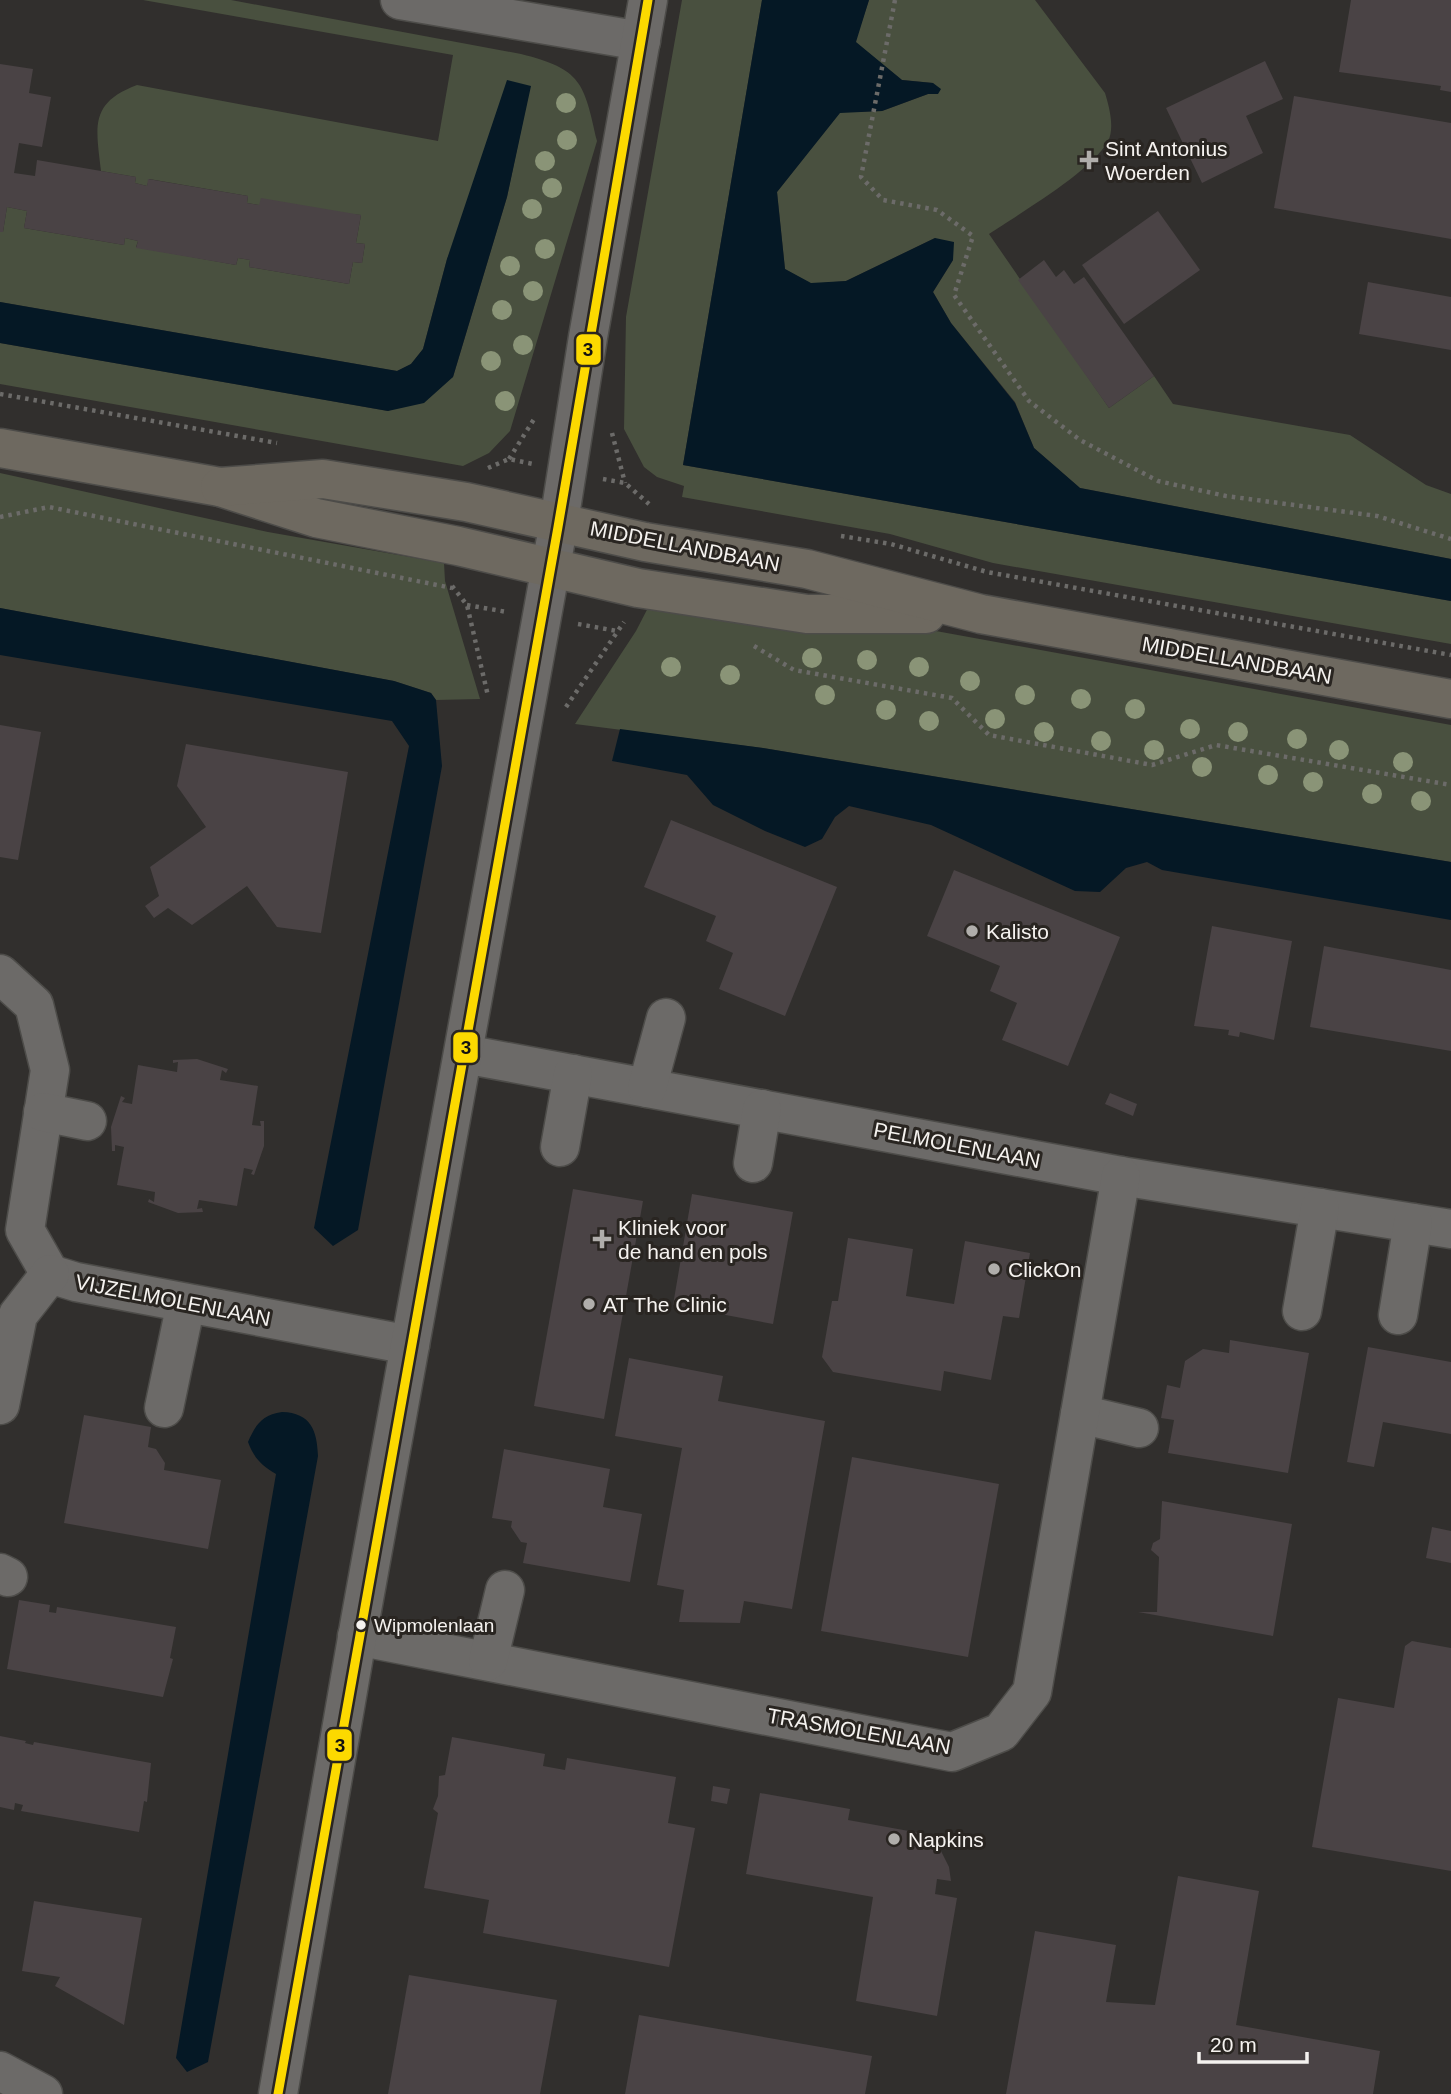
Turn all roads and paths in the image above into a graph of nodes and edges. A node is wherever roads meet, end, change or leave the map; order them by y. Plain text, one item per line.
1 (400, 0) edge
2 (648, 0) edge
3 (895, 0) edge
4 (641, 41) junction
5 (0, 448) edge
6 (220, 487) junction
7 (650, 504) dead end
8 (0, 517) edge
9 (559, 522) junction
10 (1451, 539) edge
11 (645, 542) junction
12 (458, 546) junction
13 (551, 568) junction
14 (452, 587) junction
15 (638, 588) junction
16 (981, 614) junction
17 (746, 641) dead end
18 (1451, 699) edge
19 (564, 709) dead end
20 (492, 710) dead end
21 (1451, 785) edge
22 (0, 974) edge
23 (666, 1018) dead end
24 (464, 1054) junction
25 (573, 1074) junction
26 (647, 1088) junction
27 (762, 1109) junction
28 (43, 1112) junction
29 (87, 1121) dead end
30 (560, 1147) dead end
31 (753, 1163) dead end
32 (1121, 1176) junction
33 (1320, 1208) junction
34 (1413, 1223) junction
35 (1451, 1229) edge
36 (50, 1274) junction
37 (186, 1303) junction
38 (1303, 1311) dead end
39 (9, 1312) edge
40 (1398, 1315) dead end
41 (410, 1345) junction
42 (0, 1405) edge
43 (164, 1408) dead end
44 (1080, 1414) junction
45 (1139, 1428) dead end
46 (505, 1590) dead end
47 (357, 1636) junction
48 (488, 1661) junction
49 (0, 2071) edge
50 (43, 2094) edge
51 (278, 2094) edge

1 - 4 street
2 - 4 street
3 - 10 path
4 - 9 street
5 - 6 main road, MIDDELLANDBAAN
6 - 9 main road, MIDDELLANDBAAN
6 - 12 main road, MIDDELLANDBAAN
7 - 11 path
8 - 14 path
9 - 11 main road, MIDDELLANDBAAN
9 - 13 street
11 - 16 main road, MIDDELLANDBAAN
12 - 13 main road, MIDDELLANDBAAN
12 - 14 path
13 - 15 main road, MIDDELLANDBAAN
13 - 24 street
14 - 20 path
15 - 16 main road, MIDDELLANDBAAN
15 - 19 path
16 - 18 main road, MIDDELLANDBAAN
17 - 21 path
22 - 28 street, VIJZELMOLENLAAN
23 - 26 street
24 - 25 street, PELMOLENLAAN
24 - 41 street
25 - 26 street, PELMOLENLAAN
25 - 30 street
26 - 27 street, PELMOLENLAAN
27 - 31 street
27 - 32 street, PELMOLENLAAN
28 - 29 street
28 - 36 street, VIJZELMOLENLAAN
32 - 33 street, PELMOLENLAAN
32 - 44 street, TRASMOLENLAAN
33 - 34 street, PELMOLENLAAN
33 - 38 street
34 - 35 street, PELMOLENLAAN
34 - 40 street
36 - 37 street, VIJZELMOLENLAAN
36 - 39 street
37 - 41 street, VIJZELMOLENLAAN
37 - 43 street
39 - 42 street
41 - 47 street
44 - 45 street
44 - 48 street, TRASMOLENLAAN
46 - 48 street
47 - 48 street, TRASMOLENLAAN
47 - 51 street
49 - 50 street

